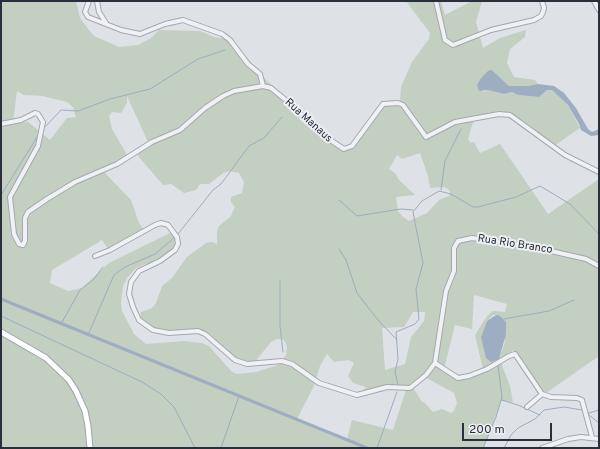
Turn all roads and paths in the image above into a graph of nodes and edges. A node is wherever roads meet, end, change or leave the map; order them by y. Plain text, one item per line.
1 (88, 1) edge
2 (97, 1) edge
3 (436, 1) edge
4 (542, 1) edge
5 (594, 1) edge
6 (599, 10) edge
7 (106, 23) junction
8 (263, 86) junction
9 (1, 124) edge
10 (599, 172) edge
11 (95, 256) dead end
12 (599, 266) edge
13 (1, 332) edge
14 (435, 363) junction
15 (542, 394) junction
16 (527, 407) dead end
17 (592, 437) junction
18 (599, 439) edge
19 (90, 448) edge
20 (542, 448) edge

1 - 7 street
2 - 7 street
3 - 4 street
5 - 6 street
7 - 8 street
8 - 9 street
8 - 10 street, Rua Manaus
11 - 14 street
12 - 14 street, Rua Rio Branco
13 - 19 main road
14 - 15 street
15 - 16 street
15 - 17 street
17 - 18 street
17 - 20 street

